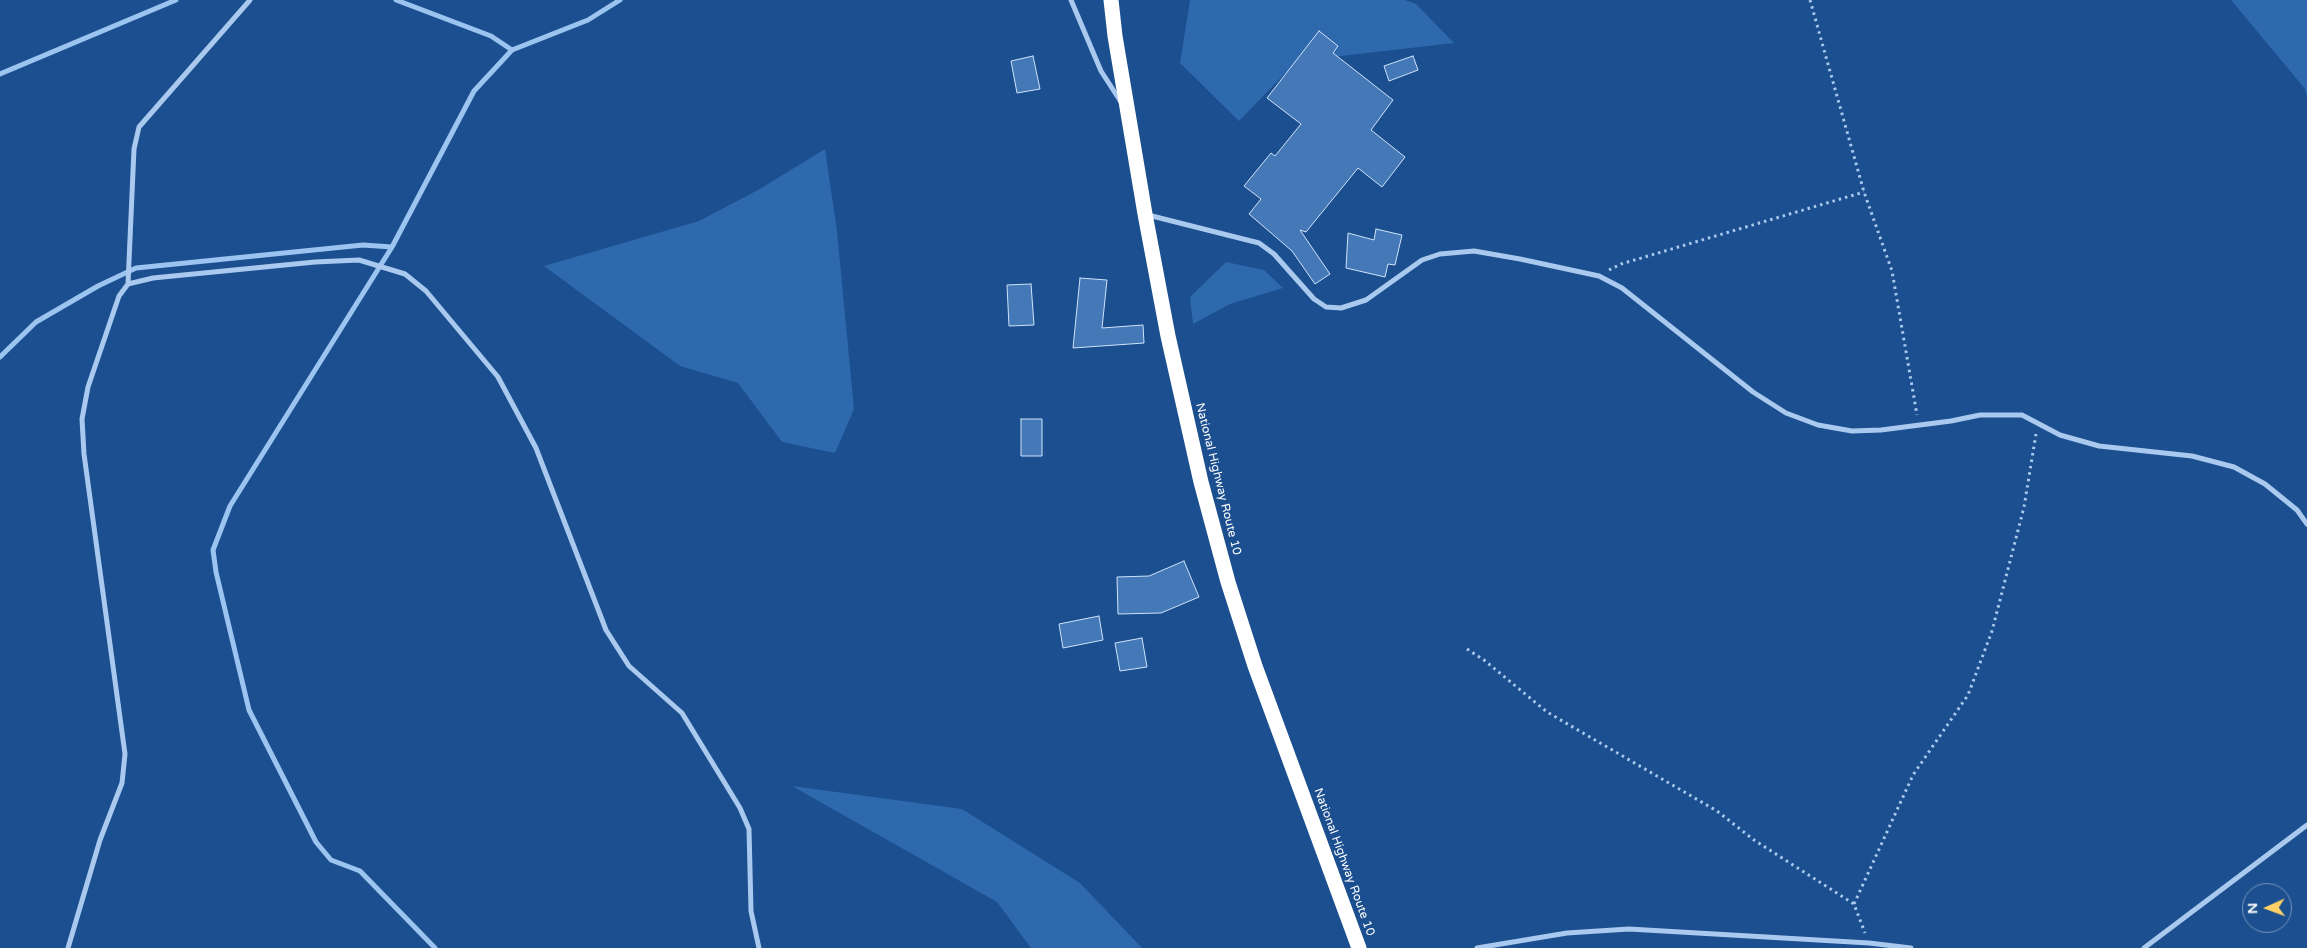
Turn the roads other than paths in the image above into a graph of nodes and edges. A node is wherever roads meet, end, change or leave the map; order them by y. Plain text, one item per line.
1 (250, 0) edge
2 (1071, 0) edge
3 (1112, 0) edge
4 (1127, 111) junction
5 (1145, 214) junction
6 (128, 284) junction
7 (2307, 524) edge
8 (2307, 824) edge
9 (68, 948) edge
10 (759, 948) edge
11 (1360, 948) edge
12 (1477, 948) edge
13 (1911, 948) edge
14 (2144, 948) edge

1 - 6 street
2 - 4 street
3 - 4 highway, National Highway Route 10
4 - 5 highway, National Highway Route 10
5 - 7 street
5 - 11 highway, National Highway Route 10
6 - 9 street
6 - 10 street
8 - 14 street
12 - 13 street

